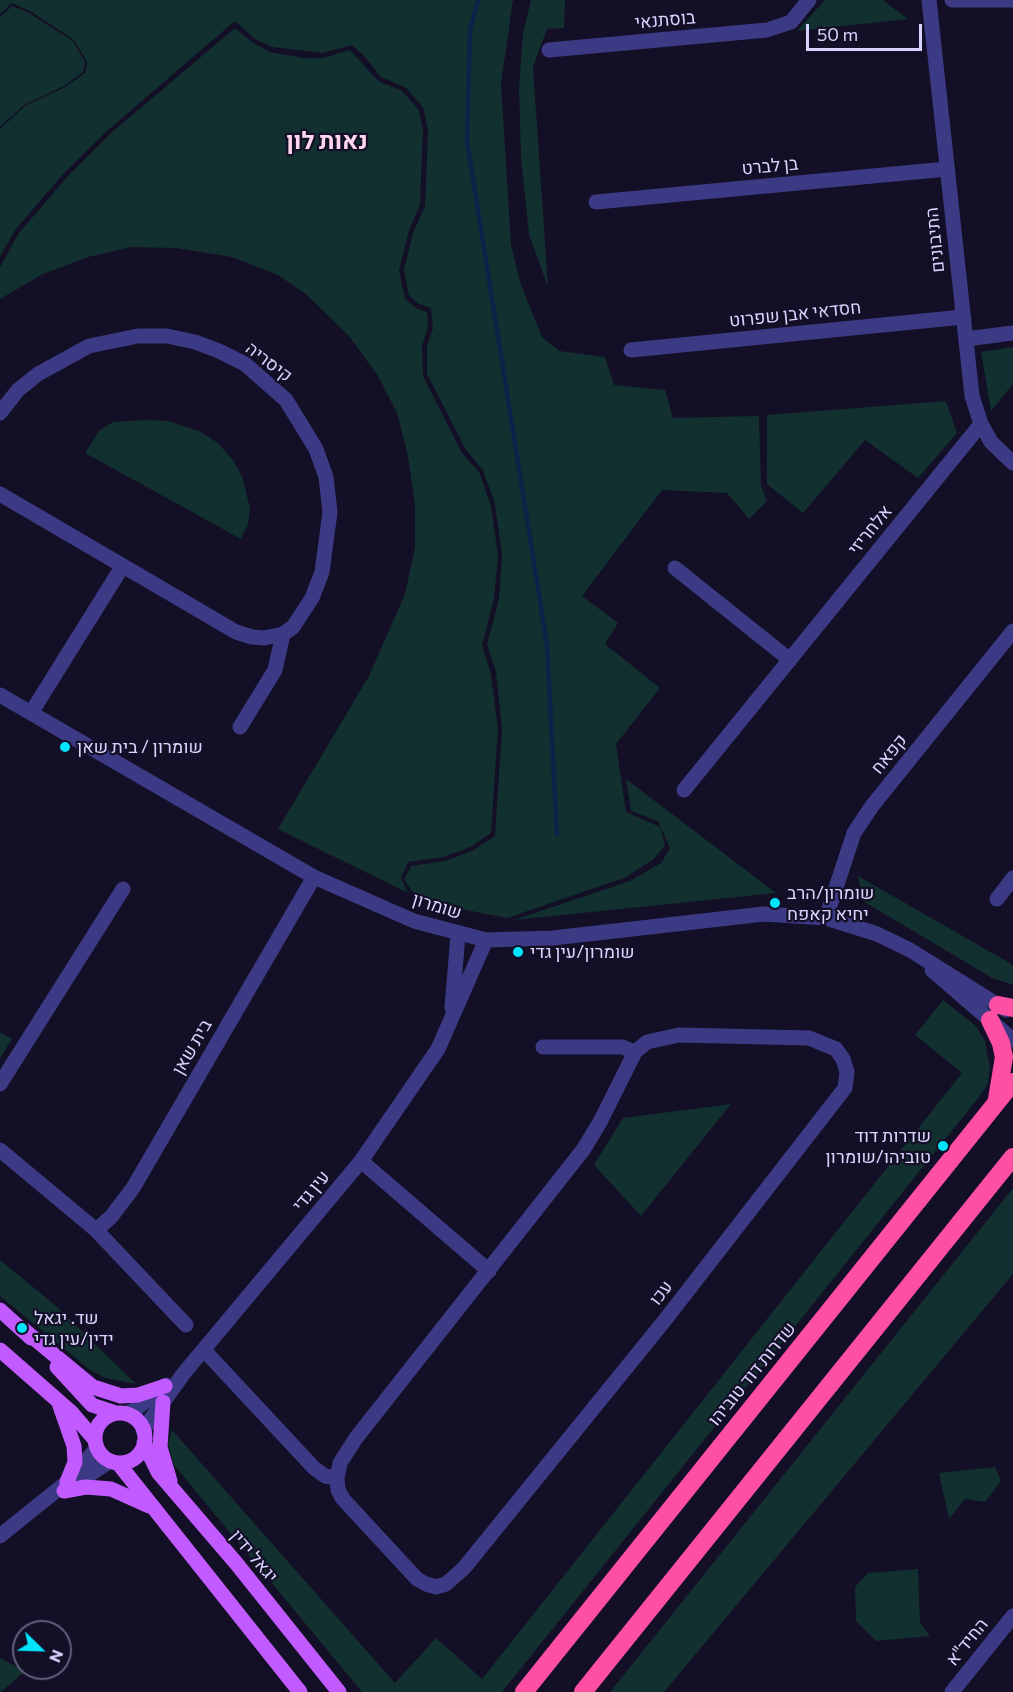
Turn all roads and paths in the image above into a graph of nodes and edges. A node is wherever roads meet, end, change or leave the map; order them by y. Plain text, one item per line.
1 (809, 0) edge
2 (929, 0) edge
3 (952, 0) edge
4 (1013, 0) edge
5 (549, 50) dead end
6 (947, 169) junction
7 (596, 202) dead end
8 (963, 317) junction
9 (1013, 333) edge
10 (966, 339) junction
11 (631, 350) dead end
12 (0, 413) edge
13 (981, 424) junction
14 (1013, 463) edge
15 (0, 494) edge
16 (122, 567) junction
17 (675, 568) dead end
18 (1013, 631) edge
19 (283, 634) junction
20 (790, 660) junction
21 (0, 695) edge
22 (31, 713) junction
23 (240, 727) dead end
24 (684, 790) dead end
25 (314, 877) junction
26 (1013, 878) edge
27 (123, 889) dead end
28 (997, 899) dead end
29 (826, 918) junction
30 (458, 934) junction
31 (486, 940) junction
32 (1000, 1011) edge
33 (1013, 1016) edge
34 (451, 1020) junction
35 (1013, 1040) edge
36 (543, 1047) dead end
37 (634, 1052) junction
38 (1013, 1082) edge
39 (0, 1084) edge
40 (996, 1104) junction
41 (0, 1150) edge
42 (1013, 1157) edge
43 (361, 1161) junction
44 (96, 1230) junction
45 (489, 1271) junction
46 (0, 1310) edge
47 (186, 1325) dead end
48 (24, 1330) junction
49 (0, 1350) edge
50 (204, 1350) junction
51 (164, 1394) junction
52 (58, 1400) junction
53 (121, 1413) junction
54 (144, 1437) junction
55 (96, 1444) junction
56 (114, 1462) junction
57 (337, 1478) junction
58 (65, 1487) junction
59 (173, 1490) junction
60 (154, 1509) junction
61 (0, 1536) edge
62 (1013, 1616) edge
63 (300, 1692) edge
64 (339, 1692) edge
65 (524, 1692) edge
66 (583, 1692) edge
67 (951, 1692) edge

1 - 5 street, בוסתנאי
2 - 6 street, התיבונים
3 - 4 street
6 - 7 street, בן לברט
6 - 8 street, התיבונים
8 - 10 street, התיבונים
8 - 11 street, חסדאי אבן שפרוט
9 - 10 street
10 - 13 street, התיבונים
12 - 19 street, קיסריה
13 - 14 street, התיבונים
13 - 20 street, אלחריזי
15 - 16 street
16 - 19 street
16 - 22 street
17 - 20 street
18 - 29 street, קפאח
19 - 23 street, קיסריה
20 - 24 street, אלחריזי
21 - 22 street, שומרון
22 - 25 street, שומרון
25 - 30 street, שומרון
25 - 44 street, בית שאן
26 - 28 street
27 - 39 street
29 - 31 street, שומרון
29 - 32 street, שומרון
30 - 31 street, שומרון
30 - 34 street, עין גדי
31 - 34 street, עין גדי
32 - 33 street
32 - 35 street
32 - 40 highway
34 - 43 street, עין גדי
36 - 37 street
37 - 45 street
37 - 57 street, עכו
38 - 40 highway, שדרות דוד טוביהו
40 - 65 highway, שדרות דוד טוביהו
41 - 44 street
42 - 66 highway
43 - 45 street
43 - 50 street, עין גדי
44 - 47 street
45 - 57 street
46 - 48 main road
48 - 51 main road
48 - 53 main road
49 - 52 main road
50 - 51 street, עין גדי
50 - 57 street
51 - 53 street, עין גדי
51 - 54 street, עין גדי
51 - 59 main road
52 - 55 main road
52 - 58 main road
53 - 54 main road
53 - 55 main road
54 - 56 main road
54 - 59 main road, יגאל ידין
55 - 56 main road
55 - 58 street
56 - 58 street
56 - 60 main road
58 - 60 main road
58 - 61 street
59 - 64 main road, יגאל ידין
60 - 63 main road
62 - 67 street, החיד"א

